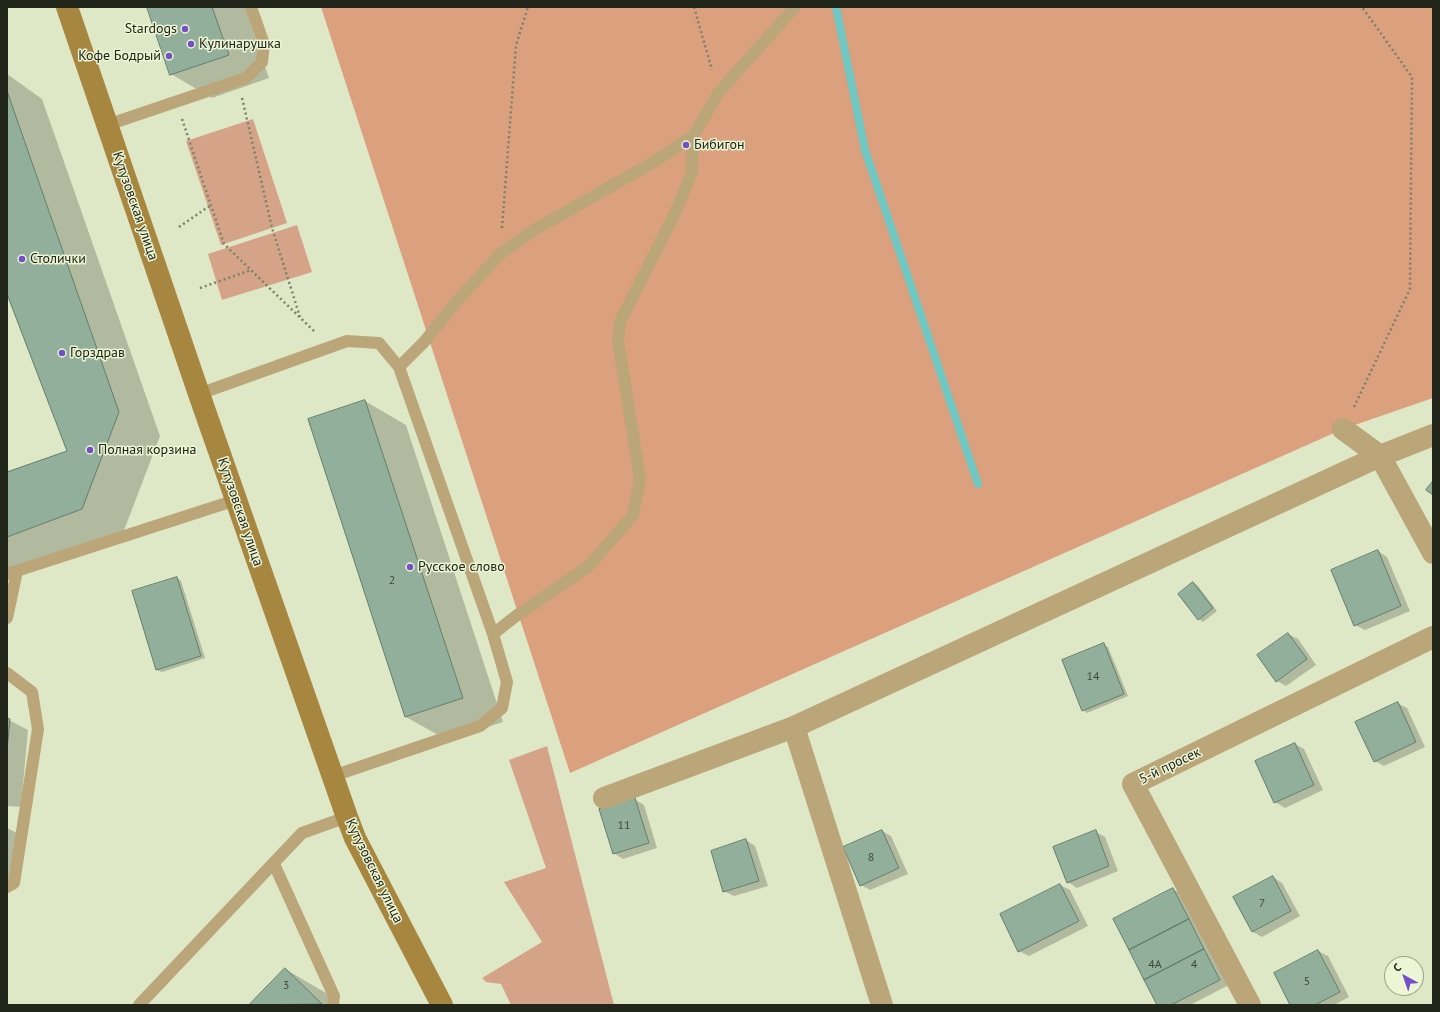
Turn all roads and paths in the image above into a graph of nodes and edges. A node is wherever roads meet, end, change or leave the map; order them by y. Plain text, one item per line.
1 (67, 7) edge
2 (251, 7) edge
3 (528, 7) edge
4 (694, 7) edge
5 (795, 7) edge
6 (1362, 7) edge
7 (719, 92) junction
8 (176, 101) junction
9 (248, 120) dead end
10 (107, 125) junction
11 (693, 136) junction
12 (211, 205) junction
13 (179, 227) dead end
14 (500, 254) junction
15 (251, 270) junction
16 (200, 288) dead end
17 (301, 318) junction
18 (331, 347) junction
19 (400, 367) junction
20 (199, 394) junction
21 (1343, 429) joint
22 (1433, 435) edge
23 (1380, 456) junction
24 (236, 500) junction
25 (1433, 553) edge
26 (12, 573) edge
27 (7, 618) edge
28 (493, 634) junction
29 (1433, 637) edge
30 (7, 673) edge
31 (794, 727) junction
32 (333, 776) junction
33 (604, 798) dead end
34 (347, 817) junction
35 (274, 864) junction
36 (7, 887) edge
37 (139, 1005) edge
38 (333, 1005) edge
39 (442, 1005) edge
40 (882, 1005) edge
41 (1250, 1005) edge

1 - 10 street, Кутузовская улица
2 - 8 lane
3 - 14 path
4 - 7 path
5 - 7 lane
6 - 21 path
7 - 11 lane
8 - 10 lane
8 - 12 path
9 - 17 path
10 - 20 street, Кутузовская улица
11 - 14 lane
11 - 28 lane
12 - 13 path
12 - 15 path
14 - 19 lane
15 - 16 path
15 - 17 path
17 - 18 path
18 - 19 lane
18 - 20 lane
19 - 28 lane
20 - 24 street, Кутузовская улица
21 - 23 street
22 - 23 street
23 - 25 street
23 - 31 street
24 - 26 lane
24 - 32 street, Кутузовская улица
26 - 27 lane
28 - 32 lane
29 - 41 street, 5-й просек
30 - 36 lane
31 - 33 street
31 - 40 street
32 - 34 street, Кутузовская улица
34 - 35 lane
34 - 39 street, Кутузовская улица
35 - 37 lane
35 - 38 lane

